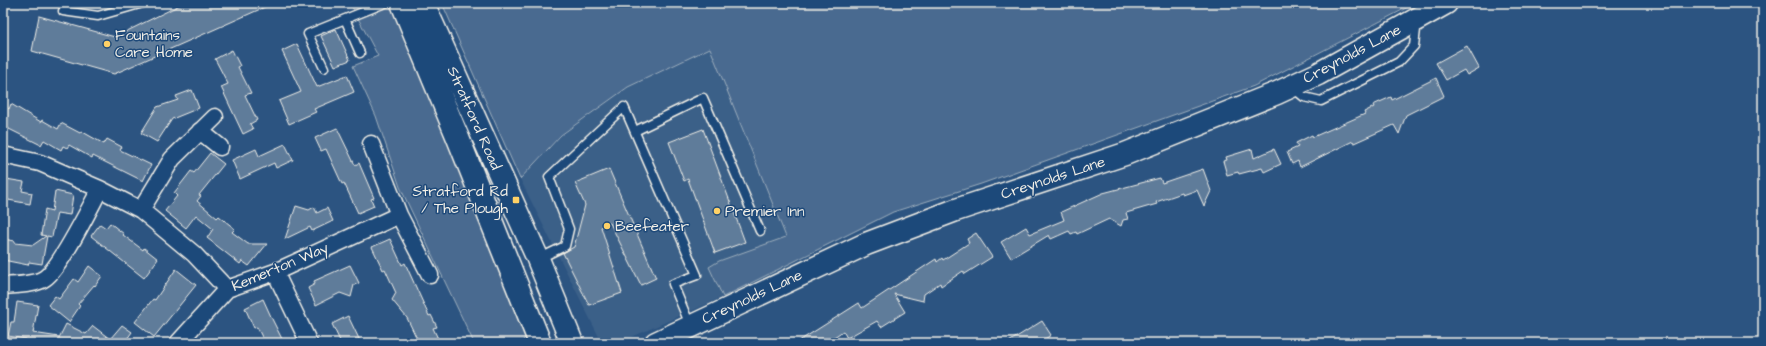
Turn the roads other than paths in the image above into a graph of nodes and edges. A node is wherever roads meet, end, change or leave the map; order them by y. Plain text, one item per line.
1 (143, 3) edge
2 (384, 3) edge
3 (402, 3) edge
4 (423, 3) edge
5 (1446, 3) edge
6 (63, 11) dead end
7 (1418, 18) junction
8 (345, 19) junction
9 (360, 54) dead end
10 (324, 68) dead end
11 (1291, 87) junction
12 (214, 117) dead end
13 (200, 131) junction
14 (635, 131) junction
15 (371, 144) dead end
16 (220, 147) dead end
17 (3, 155) edge
18 (100, 189) junction
19 (141, 210) junction
20 (398, 214) junction
21 (760, 230) dead end
22 (538, 259) junction
23 (275, 272) junction
24 (430, 275) dead end
25 (3, 286) edge
26 (227, 289) junction
27 (690, 326) junction
28 (178, 343) edge
29 (309, 343) edge
30 (540, 343) edge
31 (572, 343) edge
32 (656, 343) edge

1 - 6 lane
2 - 8 lane
3 - 30 main road, Stratford Road
4 - 22 main road, Stratford Road
5 - 7 main road, Creynolds Lane
7 - 11 main road, Creynolds Lane
7 - 11 lane
8 - 9 lane
8 - 10 lane
11 - 27 main road, Creynolds Lane
12 - 13 street
13 - 16 street
13 - 19 street
14 - 21 lane
14 - 22 lane
14 - 27 lane
15 - 20 street
17 - 18 street
18 - 19 street
18 - 25 street
19 - 26 street
20 - 23 street, Kemerton Way
20 - 24 street
22 - 31 main road, Stratford Road
23 - 26 street, Kemerton Way
23 - 29 street
26 - 28 street, Kemerton Way
27 - 32 main road, Creynolds Lane

